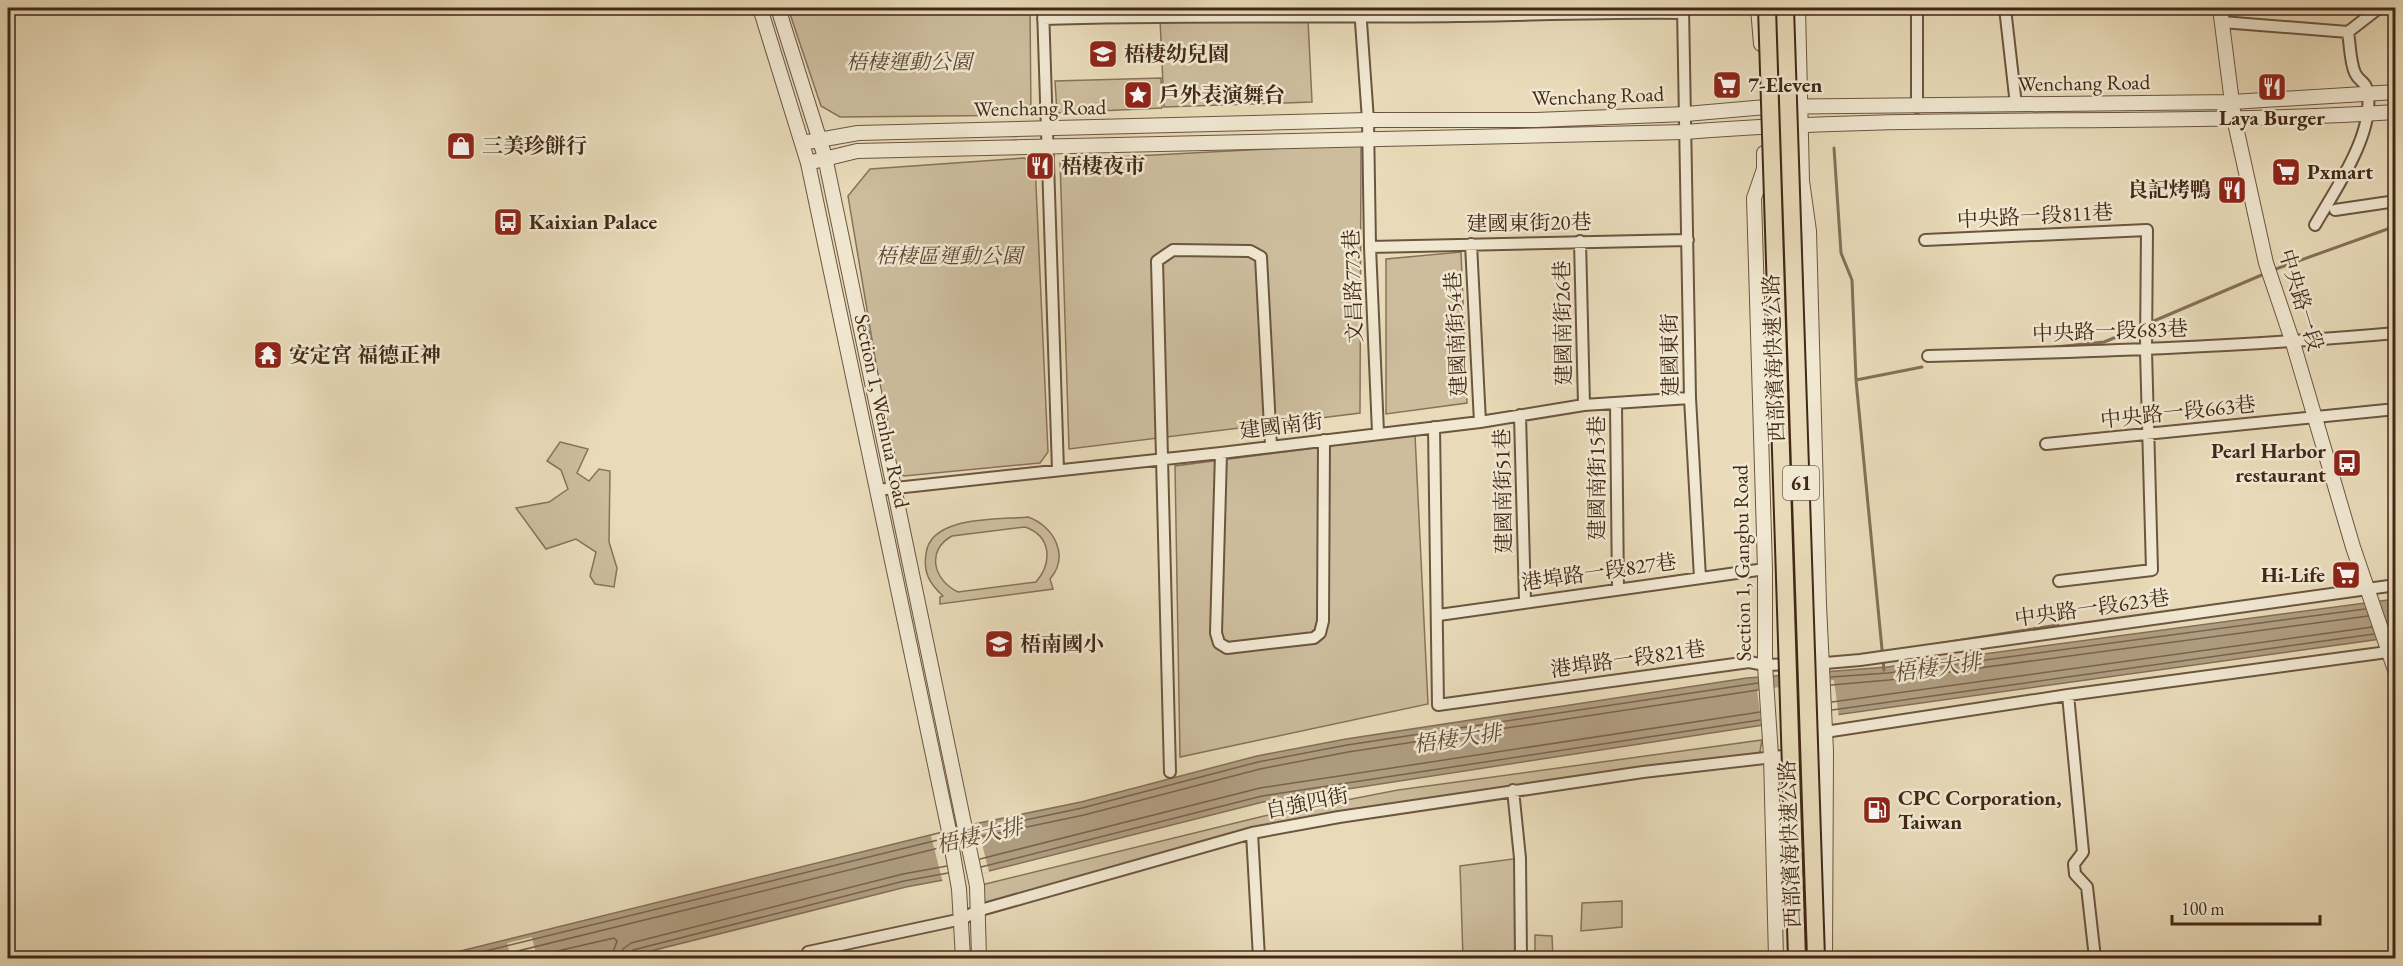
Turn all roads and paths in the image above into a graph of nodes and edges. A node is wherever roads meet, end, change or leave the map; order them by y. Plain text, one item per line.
1 (760, 8) edge
2 (778, 8) edge
3 (1758, 8) edge
4 (1767, 8) edge
5 (1785, 8) edge
6 (1798, 8) edge
7 (1917, 8) edge
8 (2005, 8) edge
9 (2220, 8) edge
10 (2379, 8) edge
11 (1684, 10) edge
12 (1360, 11) edge
13 (1456, 12) edge
14 (1043, 13) edge
15 (2222, 22) junction
16 (2348, 32) junction
17 (2396, 92) edge
18 (2368, 93) junction
19 (2232, 102) junction
20 (2016, 105) junction
21 (1917, 107) junction
22 (1766, 108) junction
23 (1802, 108) junction
24 (2396, 112) edge
25 (1686, 114) junction
26 (2369, 114) junction
27 (2234, 118) junction
28 (1368, 120) junction
29 (1801, 124) junction
30 (1765, 126) junction
31 (1048, 130) junction
32 (1685, 132) junction
33 (1368, 138) junction
34 (819, 139) junction
35 (802, 143) junction
36 (1047, 147) junction
37 (825, 157) junction
38 (808, 163) junction
39 (1764, 169) junction
40 (1802, 181) junction
41 (2396, 201) edge
42 (2335, 210) dead end
43 (2315, 225) dead end
44 (1688, 240) junction
45 (1925, 240) dead end
46 (1580, 241) junction
47 (1471, 244) junction
48 (1370, 247) junction
49 (1786, 273) junction
50 (2396, 333) edge
51 (2293, 343) junction
52 (2146, 351) junction
53 (1928, 356) dead end
54 (1690, 398) junction
55 (1616, 403) junction
56 (1584, 405) junction
57 (2396, 410) edge
58 (1520, 415) junction
59 (2314, 417) junction
60 (1480, 422) junction
61 (1434, 427) junction
62 (1378, 432) junction
63 (2149, 435) junction
64 (1324, 440) junction
65 (2046, 444) dead end
66 (1271, 446) junction
67 (1221, 453) junction
68 (1163, 457) junction
69 (1058, 470) junction
70 (893, 488) junction
71 (877, 490) junction
72 (1765, 569) junction
73 (1700, 578) junction
74 (2059, 581) dead end
75 (2396, 585) edge
76 (1618, 589) junction
77 (2368, 593) junction
78 (1525, 602) junction
79 (1439, 615) junction
80 (2390, 648) edge
81 (1798, 663) junction
82 (1823, 664) junction
83 (1765, 665) junction
84 (2396, 673) edge
85 (2068, 695) junction
86 (1825, 732) junction
87 (1826, 751) junction
88 (1801, 753) junction
89 (1772, 756) junction
90 (1170, 772) dead end
91 (1513, 790) junction
92 (1252, 833) junction
93 (977, 911) junction
94 (962, 919) junction
95 (1816, 932) junction
96 (1796, 936) junction
97 (808, 952) dead end
98 (963, 958) edge
99 (979, 958) edge
100 (1259, 958) edge
101 (1521, 958) edge
102 (1776, 958) edge
103 (1797, 958) edge
104 (1807, 958) edge
105 (1816, 958) edge
106 (1825, 958) edge
107 (2095, 958) edge

1 - 35 street, Section 1, Wenhua Road
2 - 34 street, Section 1, Wenhua Road
3 - 22 street, Section 1, Gangbu Road
4 - 96 highway, 西部濱海快速公路 / 61, bridge
5 - 95 highway, 西部濱海快速公路 / 61, bridge
6 - 23 street, Section 1, Gangbu Road
7 - 21 street
8 - 20 street
9 - 15 street, 中央路一段
10 - 16 street
11 - 13 street
11 - 25 street, 建國東街
12 - 13 street
12 - 14 street
12 - 28 street, 文昌路773巷
14 - 31 street
15 - 16 street
15 - 19 street, 中央路一段
16 - 18 street
17 - 18 street, Wenchang Road
18 - 19 street, Wenchang Road
18 - 26 street
19 - 20 street, Wenchang Road
19 - 27 street, 中央路一段
20 - 21 street, Wenchang Road
21 - 23 street, Wenchang Road
22 - 23 street, Wenchang Road
22 - 25 street, Wenchang Road
22 - 30 street, Section 1, Gangbu Road
23 - 29 street, Section 1, Gangbu Road
24 - 26 street, Wenchang Road
25 - 28 street, Wenchang Road
25 - 32 street, 建國東街
26 - 27 street, Wenchang Road
26 - 43 street
27 - 29 street, Wenchang Road
27 - 51 street, 中央路一段
28 - 31 street, Wenchang Road
28 - 33 street, 文昌路773巷
29 - 30 street, Wenchang Road
29 - 40 street, Section 1, Gangbu Road
30 - 32 street, Wenchang Road
30 - 39 street, Section 1, Gangbu Road
31 - 34 street, Wenchang Road
31 - 36 street
32 - 33 street, Wenchang Road
32 - 44 street, 建國東街
33 - 36 street, Wenchang Road
33 - 48 street, 文昌路773巷
34 - 35 street, Wenchang Road
34 - 37 street, Section 1, Wenhua Road
35 - 38 street, Section 1, Wenhua Road
36 - 37 street, Wenchang Road
36 - 69 street
37 - 38 street, Wenchang Road
37 - 70 street, Section 1, Wenhua Road
38 - 71 street, Section 1, Wenhua Road
39 - 49 street, Section 1, Gangbu Road
39 - 72 street, Section 1, Gangbu Road
39 - 96 highway, bridge
40 - 49 street, Section 1, Gangbu Road
40 - 82 street, Section 1, Gangbu Road
40 - 95 highway, bridge
41 - 42 street
44 - 46 street, 建國東街20巷
44 - 54 street, 建國東街
45 - 52 street, 中央路一段811巷
46 - 47 street, 建國東街20巷
46 - 56 street, 建國南街26巷
47 - 48 street, 建國東街20巷
47 - 60 street, 建國南街54巷
48 - 62 street, 文昌路773巷
49 - 81 street, Section 1, Gangbu Road
50 - 51 street, 中央路一段683巷
51 - 52 street, 中央路一段683巷
51 - 59 street, 中央路一段
52 - 53 street, 中央路一段683巷
52 - 63 street
54 - 55 street, 建國南街
54 - 73 street, 建國東街
55 - 56 street, 建國南街
55 - 76 street, 建國南街15巷
56 - 58 street, 建國南街
57 - 59 street, 中央路一段663巷
58 - 60 street, 建國南街
58 - 78 street, 建國南街51巷
59 - 63 street, 中央路一段663巷
59 - 77 street, 中央路一段
60 - 61 street, 建國南街
61 - 62 street, 建國南街
61 - 79 street
62 - 64 street, 建國南街
63 - 65 street, 中央路一段663巷
63 - 74 street
64 - 66 street, 建國南街
64 - 67 street
66 - 67 street, 建國南街
66 - 68 street
67 - 68 street, 建國南街
68 - 69 street, 建國南街
68 - 90 street
69 - 70 street, 建國南街
70 - 71 street, 建國南街
70 - 93 street, Section 1, Wenhua Road
71 - 94 street, Section 1, Wenhua Road
72 - 73 street, 港埠路一段827巷
72 - 83 street, Section 1, Gangbu Road
73 - 76 street, 港埠路一段827巷
75 - 77 street, 中央路一段623巷
76 - 78 street, 港埠路一段827巷
77 - 80 street, 中央路一段
77 - 82 street, 中央路一段623巷
78 - 79 street, 港埠路一段827巷
79 - 83 street, 港埠路一段821巷
80 - 84 street
80 - 85 street
81 - 82 street, 港埠路一段821巷
81 - 83 street, 港埠路一段821巷
81 - 88 street, Section 1, Gangbu Road
82 - 86 street, Section 1, Gangbu Road
83 - 89 street, Section 1, Gangbu Road
85 - 86 street
85 - 107 street
86 - 87 street, Section 1, Gangbu Road
87 - 88 street, 自強四街
87 - 106 street, Section 1, Gangbu Road
88 - 89 street, 自強四街
88 - 104 street, Section 1, Gangbu Road
89 - 91 street, 自強四街
89 - 102 street, Section 1, Gangbu Road
91 - 92 street, 自強四街
91 - 101 street
92 - 93 street, 自強四街
92 - 100 street
93 - 94 street, 自強四街
93 - 99 street, Section 1, Wenhua Road
94 - 97 street, 自強四街
94 - 98 street, Section 1, Wenhua Road
95 - 105 highway, 西部濱海快速公路 / 61, bridge
96 - 103 highway, 西部濱海快速公路 / 61, bridge

